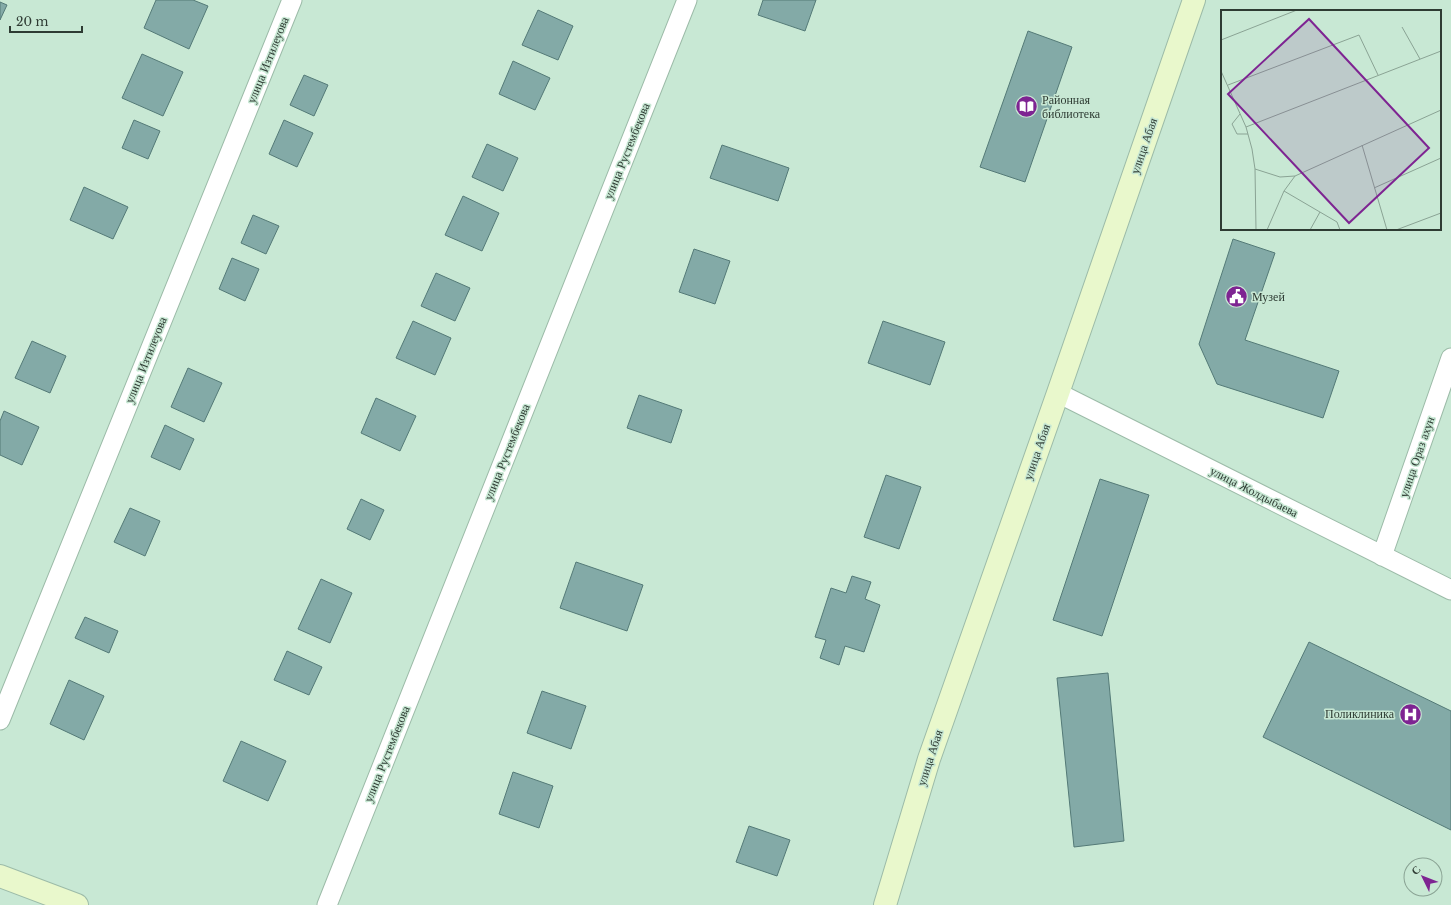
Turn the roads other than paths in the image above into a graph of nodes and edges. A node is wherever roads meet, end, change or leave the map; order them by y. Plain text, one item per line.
1 (292, 0) edge
2 (687, 0) edge
3 (1194, 0) edge
4 (1451, 358) edge
5 (1058, 394) junction
6 (1382, 556) junction
7 (1451, 590) edge
8 (0, 720) edge
9 (0, 876) edge
10 (77, 905) edge
11 (327, 905) edge
12 (886, 905) edge

1 - 8 street, улица Изтилеуова
2 - 11 street, улица Рустембекова
3 - 5 street, улица Абая
4 - 6 street, улица Ораз ахун
5 - 6 street, улица Жолдыбаева
5 - 12 street, улица Абая
6 - 7 street, улица Жолдыбаева
9 - 10 street

